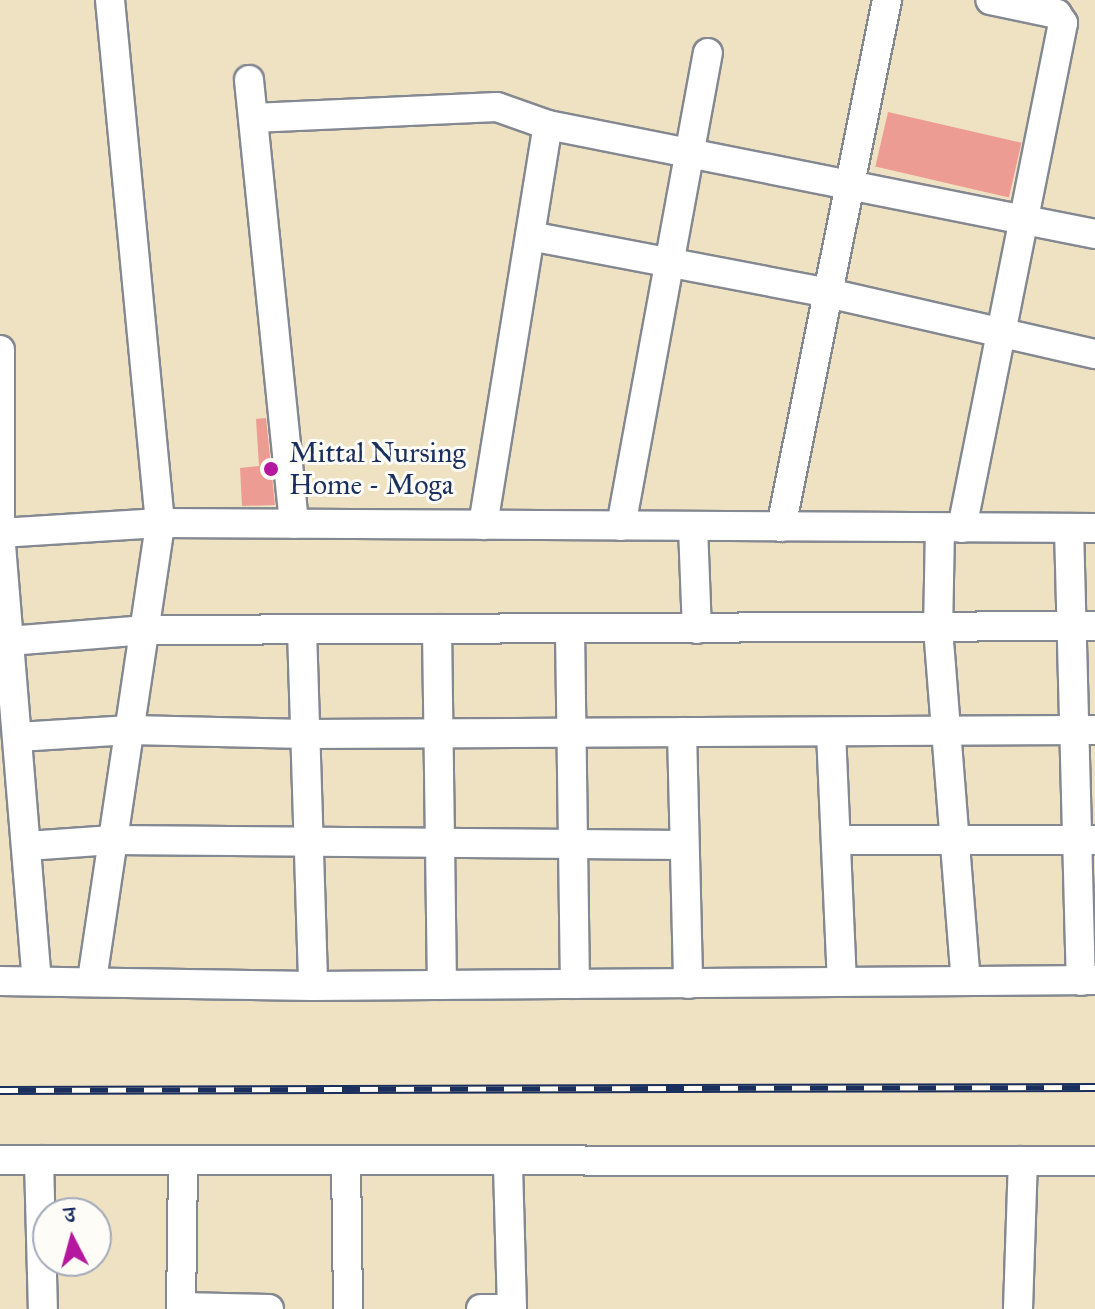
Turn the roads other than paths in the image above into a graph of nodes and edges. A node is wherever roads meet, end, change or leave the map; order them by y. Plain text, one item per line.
1 (110, 0) edge
2 (887, 0) edge
3 (990, 0) edge
4 (708, 53) dead end
5 (249, 80) dead end
6 (253, 118) junction
7 (548, 125) junction
8 (693, 152) junction
9 (850, 181) junction
10 (1023, 218) junction
11 (1095, 234) edge
12 (530, 236) junction
13 (671, 263) junction
14 (828, 293) junction
15 (1000, 332) junction
16 (0, 350) edge
17 (1095, 354) edge
18 (160, 523) junction
19 (294, 524) junction
20 (483, 525) junction
21 (621, 526) junction
22 (693, 527) junction
23 (781, 527) junction
24 (951, 528) junction
25 (1082, 528) edge
26 (0, 533) edge
27 (1083, 626) edge
28 (938, 628) junction
29 (437, 629) junction
30 (570, 629) junction
31 (697, 629) junction
32 (145, 630) junction
33 (302, 630) junction
34 (9, 641) junction
35 (130, 730) junction
36 (1084, 730) edge
37 (945, 731) junction
38 (682, 732) junction
39 (831, 732) junction
40 (571, 733) junction
41 (305, 734) junction
42 (439, 734) junction
43 (18, 737) junction
44 (113, 840) junction
45 (836, 840) junction
46 (954, 840) junction
47 (1086, 840) edge
48 (308, 842) junction
49 (440, 843) junction
50 (573, 844) junction
51 (682, 845) junction
52 (27, 846) junction
53 (37, 980) junction
54 (92, 980) junction
55 (1088, 980) edge
56 (0, 981) edge
57 (966, 981) junction
58 (842, 982) junction
59 (575, 984) junction
60 (688, 984) junction
61 (442, 985) junction
62 (313, 986) junction
63 (0, 1160) edge
64 (39, 1160) junction
65 (183, 1161) junction
66 (346, 1161) junction
67 (1023, 1161) junction
68 (1095, 1161) edge
69 (508, 1162) junction
70 (181, 1308) edge
71 (43, 1309) edge
72 (269, 1309) edge
73 (348, 1309) edge
74 (481, 1309) edge
75 (512, 1309) edge
76 (1018, 1309) edge

1 - 18 street
2 - 9 street
3 - 10 street
4 - 8 street
5 - 6 street
6 - 7 street
6 - 19 street
7 - 8 street
7 - 12 street
8 - 9 street
8 - 13 street
9 - 10 street
9 - 14 street
10 - 11 street
10 - 15 street
12 - 13 street
12 - 20 street
13 - 14 street
13 - 21 street
14 - 15 street
14 - 23 street
15 - 17 street
15 - 24 street
16 - 26 street
18 - 19 street
18 - 26 street
18 - 32 street
19 - 20 street
20 - 21 street
21 - 22 street
22 - 23 street
22 - 31 street
23 - 24 street
24 - 25 street
24 - 28 street
25 - 27 street
26 - 34 street
27 - 28 street
27 - 36 street
28 - 31 street
28 - 37 street
29 - 30 street
29 - 33 street
29 - 42 street
30 - 31 street
30 - 40 street
32 - 33 street
32 - 34 street
32 - 35 street
33 - 41 street
34 - 43 street
35 - 41 street
35 - 43 street
35 - 44 street
36 - 37 street
36 - 47 street
37 - 39 street
37 - 46 street
38 - 39 street
38 - 40 street
38 - 51 street
39 - 45 street
40 - 42 street
40 - 50 street
41 - 42 street
41 - 48 street
42 - 49 street
43 - 52 street
44 - 48 street
44 - 52 street
44 - 54 street
45 - 46 street
45 - 58 street
46 - 47 street
46 - 57 street
47 - 55 street
48 - 49 street
48 - 62 street
49 - 50 street
49 - 61 street
50 - 51 street
50 - 59 street
51 - 60 street
52 - 53 street
53 - 54 street
53 - 56 street
54 - 62 street
55 - 57 street
57 - 58 street
58 - 60 street
59 - 60 street
59 - 61 street
61 - 62 street
63 - 64 street
64 - 65 street
64 - 71 street
65 - 66 street
65 - 70 street
66 - 69 street
66 - 73 street
67 - 68 street
67 - 69 street
67 - 76 street
69 - 75 street
70 - 72 street
74 - 75 street

